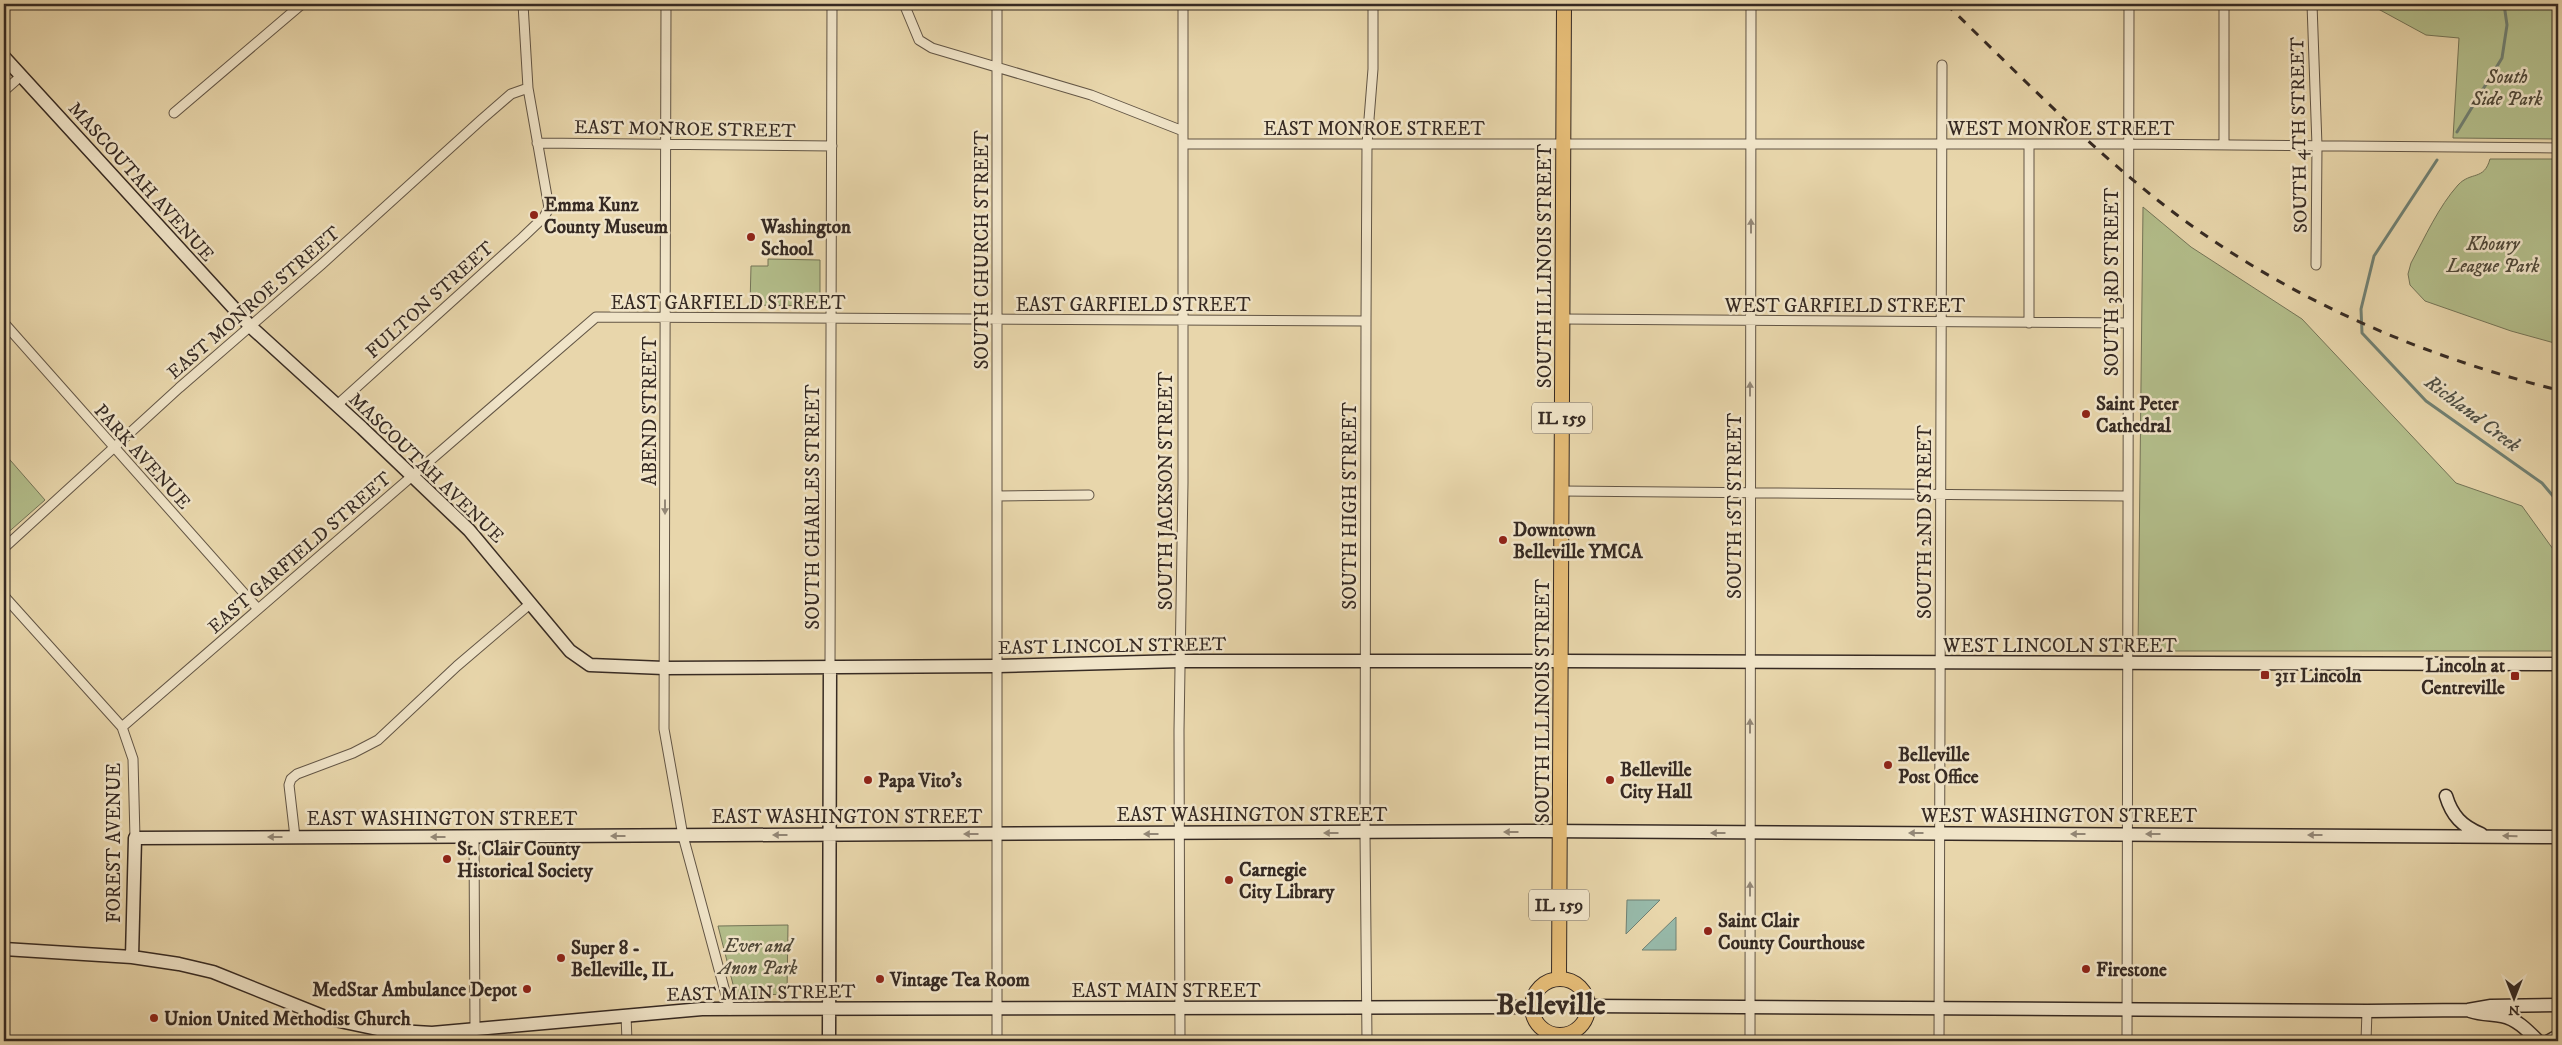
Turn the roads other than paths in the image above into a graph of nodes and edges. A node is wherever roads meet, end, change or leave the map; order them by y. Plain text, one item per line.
1 (302, 4) edge
2 (523, 4) edge
3 (666, 4) edge
4 (832, 4) edge
5 (904, 4) edge
6 (997, 4) edge
7 (1183, 4) edge
8 (1374, 4) edge
9 (1564, 4) edge
10 (1751, 4) edge
11 (2129, 4) edge
12 (2224, 4) edge
13 (2312, 4) edge
14 (4, 57) edge
15 (1942, 66) dead end
16 (997, 67) junction
17 (21, 76) junction
18 (528, 88) junction
19 (4, 90) edge
20 (174, 114) dead end
21 (1183, 131) junction
22 (537, 143) junction
23 (666, 144) junction
24 (1184, 144) junction
25 (1367, 144) junction
26 (1564, 144) junction
27 (1751, 144) junction
28 (1941, 144) junction
29 (2029, 144) junction
30 (2127, 144) junction
31 (2224, 145) junction
32 (832, 146) junction
33 (2317, 146) junction
34 (2558, 148) edge
35 (2316, 265) dead end
36 (665, 318) junction
37 (831, 318) junction
38 (997, 319) junction
39 (1563, 319) junction
40 (1182, 320) junction
41 (1366, 321) junction
42 (1751, 321) junction
43 (1941, 322) junction
44 (2029, 322) junction
45 (4, 323) edge
46 (2128, 323) junction
47 (251, 327) junction
48 (337, 405) junction
49 (114, 448) junction
50 (412, 476) junction
51 (1562, 491) junction
52 (1750, 493) junction
53 (1089, 495) dead end
54 (1940, 495) junction
55 (997, 496) junction
56 (2127, 496) junction
57 (4, 548) edge
58 (4, 596) edge
59 (530, 603) junction
60 (258, 609) junction
61 (1561, 661) junction
62 (1181, 662) junction
63 (1365, 662) junction
64 (1750, 662) junction
65 (1940, 663) junction
66 (2127, 664) junction
67 (2558, 664) edge
68 (830, 666) junction
69 (997, 666) junction
70 (664, 668) junction
71 (122, 726) junction
72 (2446, 796) dead end
73 (1560, 831) junction
74 (1365, 833) junction
75 (1750, 833) junction
76 (997, 834) junction
77 (1179, 834) junction
78 (1939, 834) junction
79 (2127, 834) junction
80 (829, 835) junction
81 (474, 836) junction
82 (682, 836) junction
83 (2486, 836) junction
84 (295, 837) junction
85 (2558, 837) edge
86 (134, 838) junction
87 (4, 948) edge
88 (132, 957) junction
89 (1559, 979) junction
90 (2558, 1005) edge
91 (1588, 1006) junction
92 (1532, 1007) junction
93 (1180, 1008) junction
94 (1367, 1008) junction
95 (1751, 1008) junction
96 (997, 1009) junction
97 (1939, 1009) junction
98 (730, 1010) junction
99 (829, 1010) junction
100 (2127, 1010) junction
101 (2468, 1010) junction
102 (2366, 1011) junction
103 (626, 1015) junction
104 (475, 1029) junction
105 (2558, 1036) edge
106 (432, 1037) edge
107 (1560, 1038) edge
108 (627, 1041) edge
109 (829, 1041) edge
110 (997, 1041) edge
111 (1180, 1041) edge
112 (1367, 1041) edge
113 (1750, 1041) edge
114 (1939, 1041) edge
115 (2127, 1041) edge
116 (2366, 1041) edge
117 (2538, 1041) edge
118 (2549, 1041) edge

1 - 20 street
2 - 18 street
3 - 23 street, ABEND STREET
4 - 32 street, SOUTH CHARLES STREET
5 - 16 street
6 - 16 street, SOUTH CHURCH STREET
7 - 21 street, SOUTH JACKSON STREET
8 - 25 street, SOUTH HIGH STREET
9 - 26 main road, SOUTH ILLINOIS STREET / IL 159
10 - 27 street, SOUTH 1ST STREET
11 - 30 street, SOUTH 3RD STREET
12 - 31 street
13 - 33 street, SOUTH 4TH STREET
14 - 17 street, MASCOUTAH AVENUE
15 - 28 street, SOUTH 2ND STREET
16 - 21 street
16 - 38 street, SOUTH CHURCH STREET
17 - 19 street
17 - 47 street, MASCOUTAH AVENUE
18 - 22 street
18 - 47 street, EAST MONROE STREET
21 - 24 street, SOUTH JACKSON STREET
22 - 23 street, EAST MONROE STREET
22 - 48 street, FULTON STREET
23 - 32 street, EAST MONROE STREET
23 - 36 street, ABEND STREET
24 - 25 street, EAST MONROE STREET
24 - 40 street, SOUTH JACKSON STREET
25 - 26 street, EAST MONROE STREET
25 - 41 street, SOUTH HIGH STREET
26 - 27 street, WEST MONROE STREET
26 - 39 main road, SOUTH ILLINOIS STREET / IL 159
27 - 28 street, WEST MONROE STREET
42 -> 27 street, SOUTH 1ST STREET
28 - 29 street, WEST MONROE STREET
28 - 43 street, SOUTH 2ND STREET
29 - 30 street, WEST MONROE STREET
29 - 44 street
30 - 31 street, WEST MONROE STREET
30 - 46 street, SOUTH 3RD STREET
31 - 33 street, WEST MONROE STREET
32 - 37 street, SOUTH CHARLES STREET
33 - 34 street, WEST MONROE STREET
33 - 35 street, SOUTH 4TH STREET
36 - 37 street, EAST GARFIELD STREET
36 - 50 street, EAST GARFIELD STREET
36 -> 70 street, ABEND STREET
37 - 38 street, EAST GARFIELD STREET
37 - 68 street, SOUTH CHARLES STREET
38 - 40 street, EAST GARFIELD STREET
38 - 55 street, SOUTH CHURCH STREET
39 - 42 street, WEST GARFIELD STREET
39 - 51 main road, SOUTH ILLINOIS STREET / IL 159
40 - 41 street, EAST GARFIELD STREET
40 - 62 street, SOUTH JACKSON STREET
41 - 63 street, SOUTH HIGH STREET
42 - 43 street, WEST GARFIELD STREET
52 -> 42 street, SOUTH 1ST STREET
43 - 44 street, WEST GARFIELD STREET
43 - 54 street, SOUTH 2ND STREET
44 - 46 street, WEST GARFIELD STREET
45 - 49 street, PARK AVENUE
46 - 56 street, SOUTH 3RD STREET
47 - 48 street, MASCOUTAH AVENUE
47 - 49 street, EAST MONROE STREET
48 - 50 street, MASCOUTAH AVENUE
49 - 57 street, EAST MONROE STREET
49 - 60 street, PARK AVENUE
50 - 59 street, MASCOUTAH AVENUE
50 - 60 street, EAST GARFIELD STREET
51 - 52 street
51 - 61 main road, SOUTH ILLINOIS STREET / IL 159
52 - 54 street
52 - 64 street, SOUTH 1ST STREET
53 - 55 street
54 - 56 street
54 - 65 street, SOUTH 2ND STREET
55 - 69 street, SOUTH CHURCH STREET
56 - 66 street, SOUTH 3RD STREET
58 - 71 street, FOREST AVENUE
59 - 70 street, MASCOUTAH AVENUE
59 - 84 street
60 - 71 street, EAST GARFIELD STREET
61 - 63 street, EAST LINCOLN STREET
61 - 64 street, WEST LINCOLN STREET
61 - 73 main road, SOUTH ILLINOIS STREET / IL 159
62 - 63 street, EAST LINCOLN STREET
62 - 69 street, EAST LINCOLN STREET
62 - 77 street, SOUTH JACKSON STREET
63 - 74 street, SOUTH HIGH STREET
64 - 65 street, WEST LINCOLN STREET
75 -> 64 street, SOUTH 1ST STREET
65 - 66 street, WEST LINCOLN STREET
65 - 78 street, SOUTH 2ND STREET
66 - 67 street, WEST LINCOLN STREET
66 - 79 street, SOUTH 3RD STREET
68 - 69 street, EAST LINCOLN STREET
68 - 70 street, EAST LINCOLN STREET
68 - 80 street, SOUTH CHARLES STREET
69 - 76 street, SOUTH CHURCH STREET
70 - 82 street
71 - 86 street, FOREST AVENUE
72 - 83 street
73 -> 74 street, EAST WASHINGTON STREET
75 -> 73 street, WEST WASHINGTON STREET
73 - 89 main road, SOUTH ILLINOIS STREET / IL 159
74 -> 77 street, EAST WASHINGTON STREET
74 - 94 street, SOUTH HIGH STREET
78 -> 75 street, WEST WASHINGTON STREET
95 -> 75 street, SOUTH 1ST STREET
77 -> 76 street, EAST WASHINGTON STREET
76 -> 80 street, EAST WASHINGTON STREET
76 - 96 street, SOUTH CHURCH STREET
77 - 93 street, SOUTH JACKSON STREET
79 -> 78 street, WEST WASHINGTON STREET
78 - 97 street, SOUTH 2ND STREET
83 -> 79 street, WEST WASHINGTON STREET
79 - 100 street, SOUTH 3RD STREET
80 -> 82 street, EAST WASHINGTON STREET
80 - 99 street, SOUTH CHARLES STREET
82 -> 81 street, EAST WASHINGTON STREET
81 -> 84 street, EAST WASHINGTON STREET
81 - 104 street
82 - 98 street
85 -> 83 street, WEST WASHINGTON STREET
84 -> 86 street, EAST WASHINGTON STREET
86 - 88 street, FOREST AVENUE
87 - 88 street, EAST MAIN STREET
88 - 106 street, EAST MAIN STREET
89 - 91 main road
89 - 92 main road
90 - 101 street
91 - 95 street
91 - 107 main road
92 - 94 street, EAST MAIN STREET
92 - 107 main road
93 - 94 street, EAST MAIN STREET
93 - 96 street, EAST MAIN STREET
93 - 111 street, SOUTH JACKSON STREET
94 - 112 street, SOUTH HIGH STREET
95 - 97 street
95 - 113 street, SOUTH 1ST STREET
96 - 99 street, EAST MAIN STREET
96 - 110 street, SOUTH CHURCH STREET
97 - 100 street
97 - 114 street, SOUTH 2ND STREET
98 - 99 street, EAST MAIN STREET
98 - 103 street, EAST MAIN STREET
99 - 109 street, SOUTH CHARLES STREET
100 - 102 street
100 - 115 street, SOUTH 3RD STREET
101 - 102 street
101 - 117 street
102 - 116 street
103 - 104 street, EAST MAIN STREET
103 - 108 street
104 - 106 street, EAST MAIN STREET
105 - 118 street

